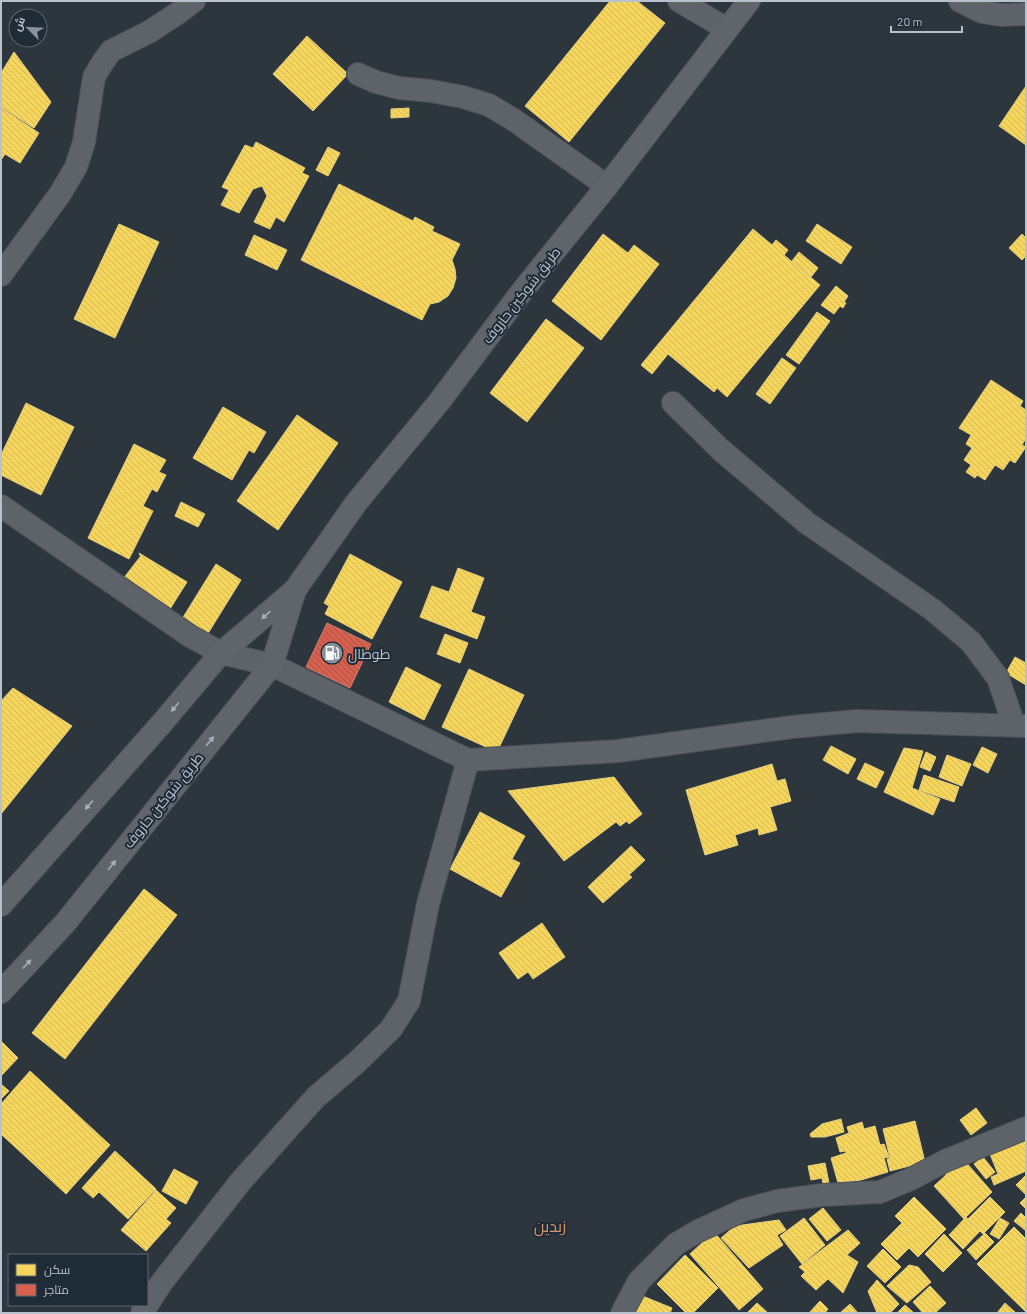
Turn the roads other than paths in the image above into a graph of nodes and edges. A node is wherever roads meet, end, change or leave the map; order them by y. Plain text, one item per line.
1 (194, 1) edge
2 (679, 1) edge
3 (749, 1) edge
4 (960, 1) edge
5 (1026, 14) edge
6 (727, 29) junction
7 (358, 74) dead end
8 (607, 186) junction
9 (1, 275) edge
10 (672, 402) dead end
11 (1, 506) edge
12 (296, 590) junction
13 (221, 653) junction
14 (272, 664) junction
15 (1020, 726) edge
16 (468, 760) junction
17 (1, 905) edge
18 (1, 992) edge
19 (1026, 1128) edge
20 (148, 1304) edge
21 (622, 1313) edge

1 - 9 street
2 - 6 street
3 - 6 main road, طريق شوكين حاروف
4 - 5 street
6 - 8 main road, طريق شوكين حاروف
7 - 8 street
8 - 12 main road, طريق شوكين حاروف
10 - 15 street
11 - 13 street
12 -> 13 main road, طريق شوكين حاروف
12 - 14 main road, طريق شوكين حاروف
13 - 14 street
13 -> 17 main road, طريق شوكين حاروف
14 - 16 street
18 -> 14 main road, طريق شوكين حاروف
15 - 16 street
16 - 20 street
19 - 21 street

